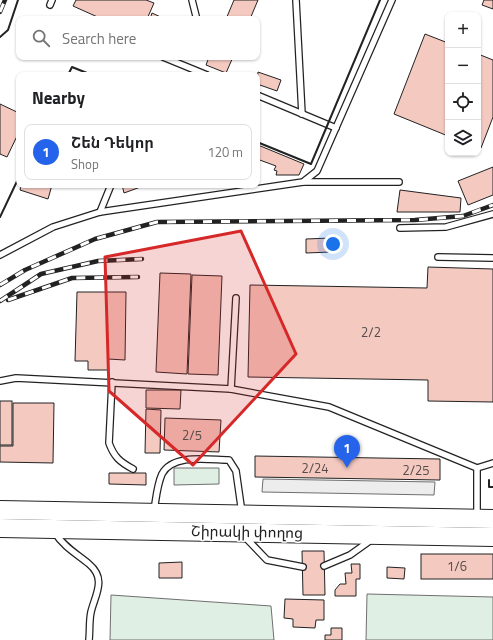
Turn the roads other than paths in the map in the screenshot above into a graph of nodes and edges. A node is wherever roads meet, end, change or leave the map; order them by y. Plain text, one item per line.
1 (192, 0) edge
2 (296, 0) edge
3 (392, 0) edge
4 (196, 16) dead end
5 (170, 60) edge
6 (200, 72) edge
7 (260, 96) edge
8 (302, 114) junction
9 (336, 128) junction
10 (304, 182) junction
11 (399, 182) dead end
12 (110, 188) edge
13 (100, 212) junction
14 (493, 214) edge
15 (400, 228) dead end
16 (0, 255) edge
17 (438, 257) dead end
18 (493, 258) edge
19 (236, 298) dead end
20 (0, 382) edge
21 (112, 382) junction
22 (231, 389) junction
23 (493, 463) edge
24 (476, 468) junction
25 (133, 469) dead end
26 (0, 510) edge
27 (153, 513) junction
28 (485, 519) edge
29 (241, 523) junction
30 (0, 528) edge
31 (53, 529) junction
32 (378, 535) junction
33 (493, 537) edge
34 (324, 566) dead end
35 (303, 567) dead end
36 (89, 640) edge

1 - 4 lane
2 - 8 lane
3 - 9 lane
5 - 6 lane
7 - 8 lane
8 - 9 lane
9 - 10 lane
10 - 11 lane
10 - 13 lane
12 - 13 lane
13 - 16 lane
14 - 15 lane
17 - 18 lane
19 - 22 lane
20 - 21 lane
21 - 22 lane
21 - 25 lane
22 - 24 lane
23 - 24 lane
24 - 28 lane
26 - 27 highway, Շիրակի փողոց
27 - 29 highway, Շիրակի փողոց
27 - 29 lane
28 - 29 highway, Շիրակի փողոց
29 - 31 highway, Շիրակի փողոց
29 - 32 highway, Շիրակի փողոց
29 - 35 lane
30 - 31 highway, Շիրակի փողոց
31 - 36 lane
32 - 33 highway, Շիրակի փողոց
32 - 34 lane

